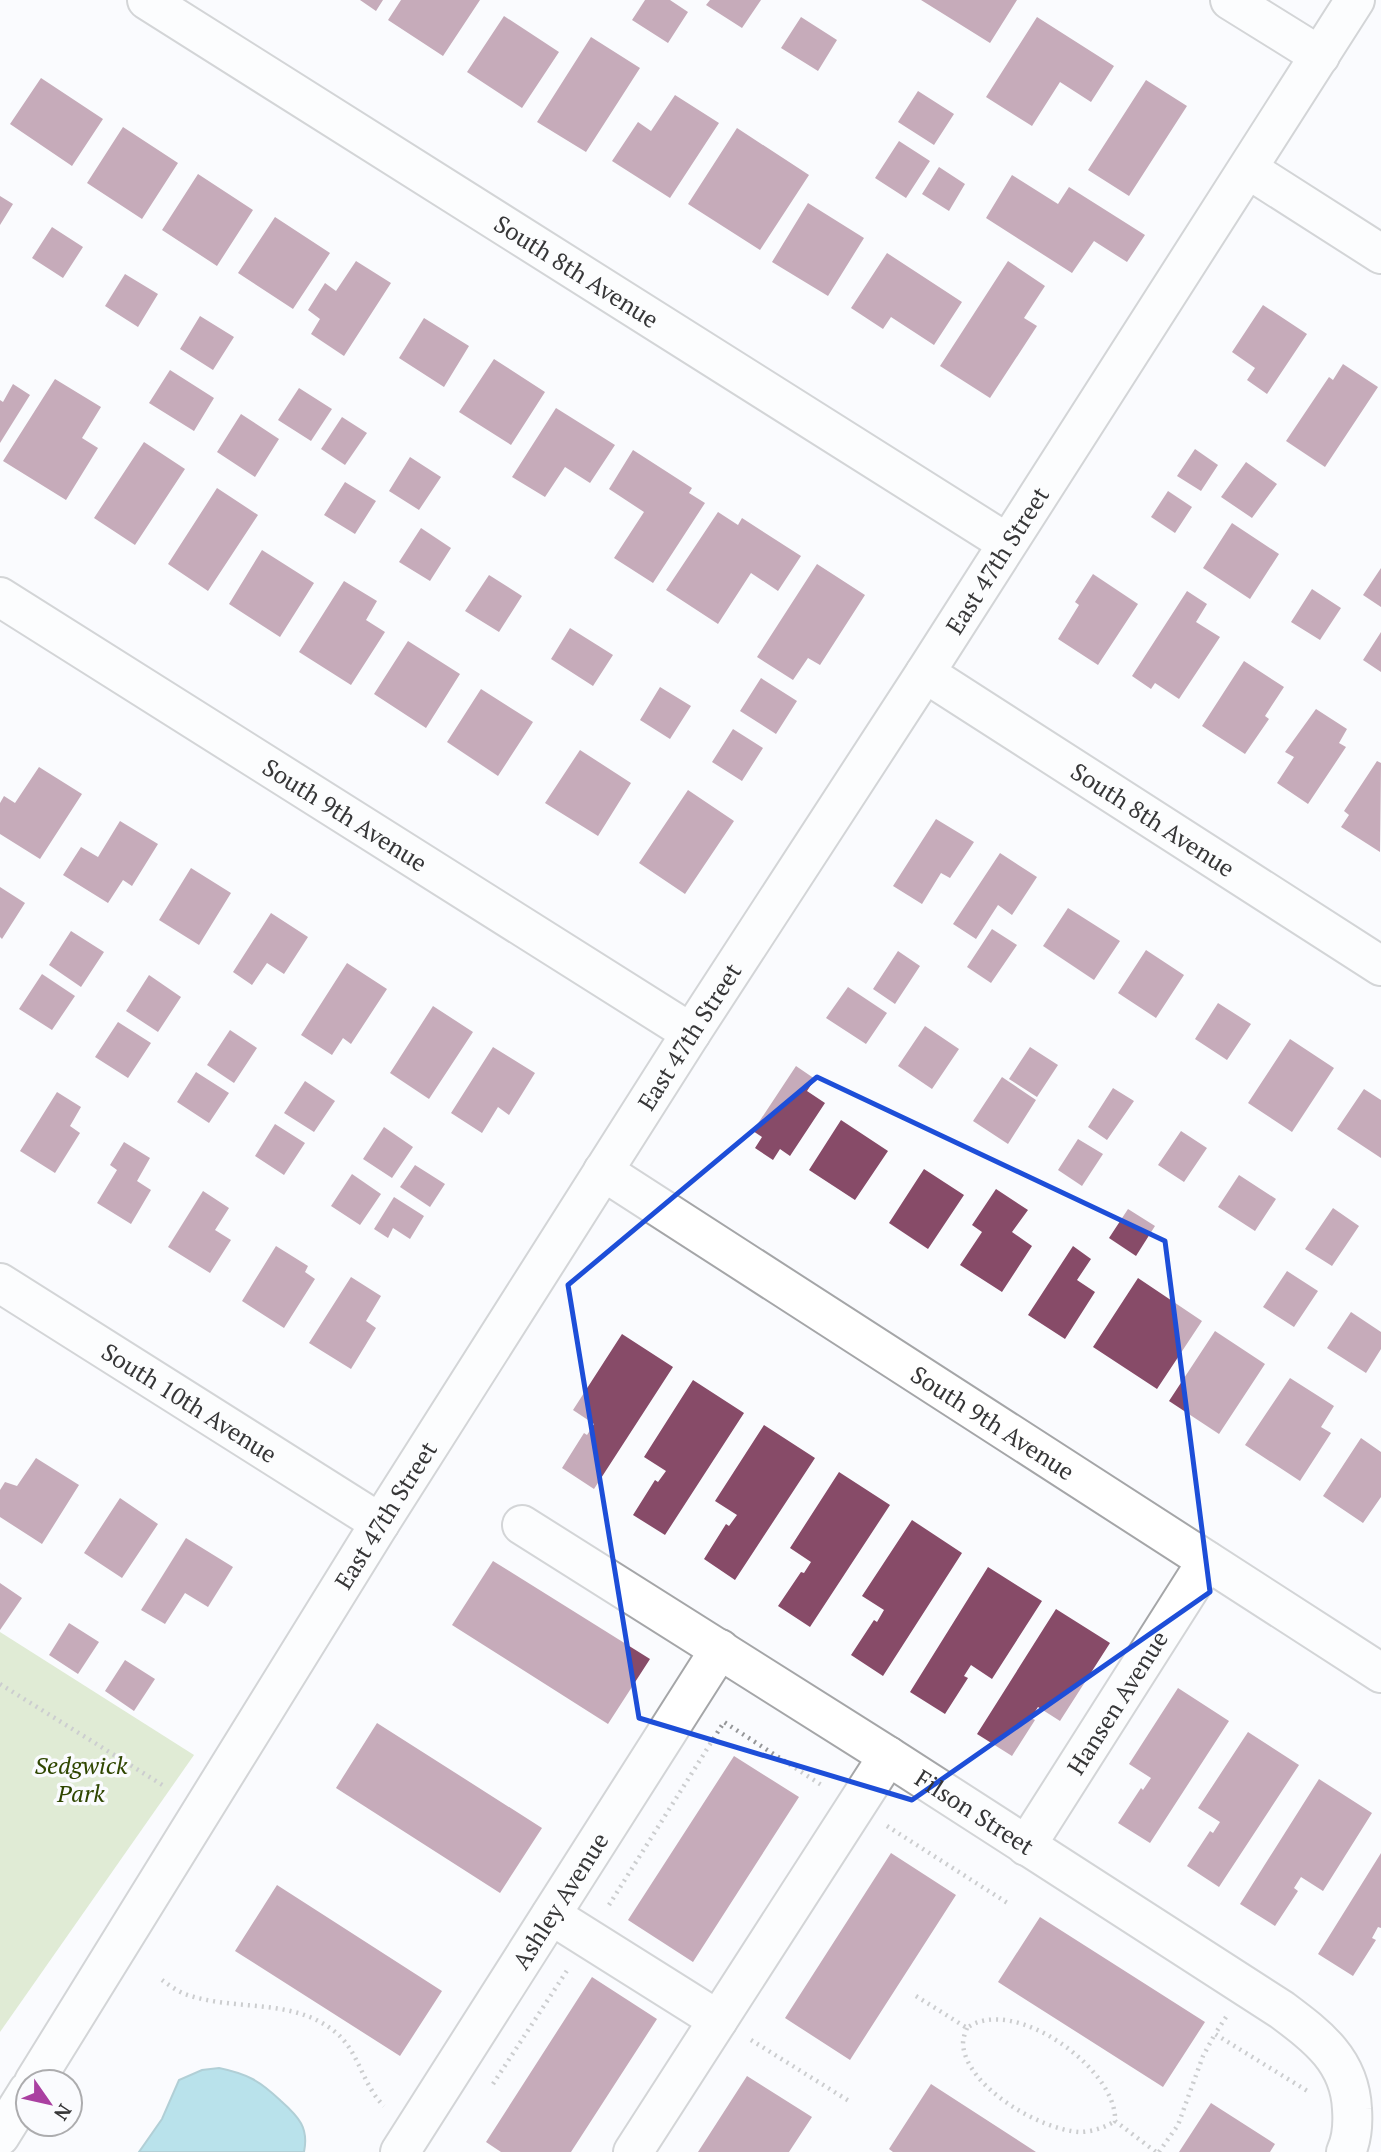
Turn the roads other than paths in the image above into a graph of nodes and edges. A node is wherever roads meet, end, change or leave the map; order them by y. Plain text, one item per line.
1 (147, 0) edge
2 (1230, 0) edge
3 (1355, 0) edge
4 (1320, 56) junction
5 (1248, 169) junction
6 (1381, 254) edge
7 (1007, 543) junction
8 (0, 597) edge
9 (925, 673) junction
10 (1381, 966) edge
11 (691, 1033) junction
12 (603, 1171) junction
13 (0, 1283) edge
14 (380, 1523) junction
15 (522, 1525) dead end
16 (1208, 1561) junction
17 (720, 1650) junction
18 (1381, 1673) edge
19 (888, 1756) junction
20 (1026, 1846) junction
21 (551, 1915) junction
22 (718, 2020) junction
23 (43, 2068) edge
24 (14, 2114) edge
25 (0, 2136) edge
26 (1349, 2136) edge
27 (400, 2152) edge
28 (634, 2152) edge

1 - 7 street, South 8th Avenue
2 - 4 street
3 - 4 street, East 47th Street
4 - 5 street, East 47th Street
5 - 6 street
5 - 7 street, East 47th Street
7 - 9 street, East 47th Street
8 - 11 street, South 9th Avenue
9 - 10 street, South 8th Avenue
9 - 11 street, East 47th Street
11 - 12 street, East 47th Street
12 - 14 street, East 47th Street
12 - 16 street, South 9th Avenue
13 - 14 street, South 10th Avenue
14 - 23 street, East 47th Street
15 - 17 street, Filson Street
16 - 18 street, South 9th Avenue
16 - 20 street, Hansen Avenue
17 - 19 street, Filson Street
17 - 21 street, Ashley Avenue
19 - 20 street, Filson Street
19 - 22 street
20 - 26 street, Filson Street
21 - 22 street
21 - 27 street, Ashley Avenue
22 - 28 street
24 - 25 street

